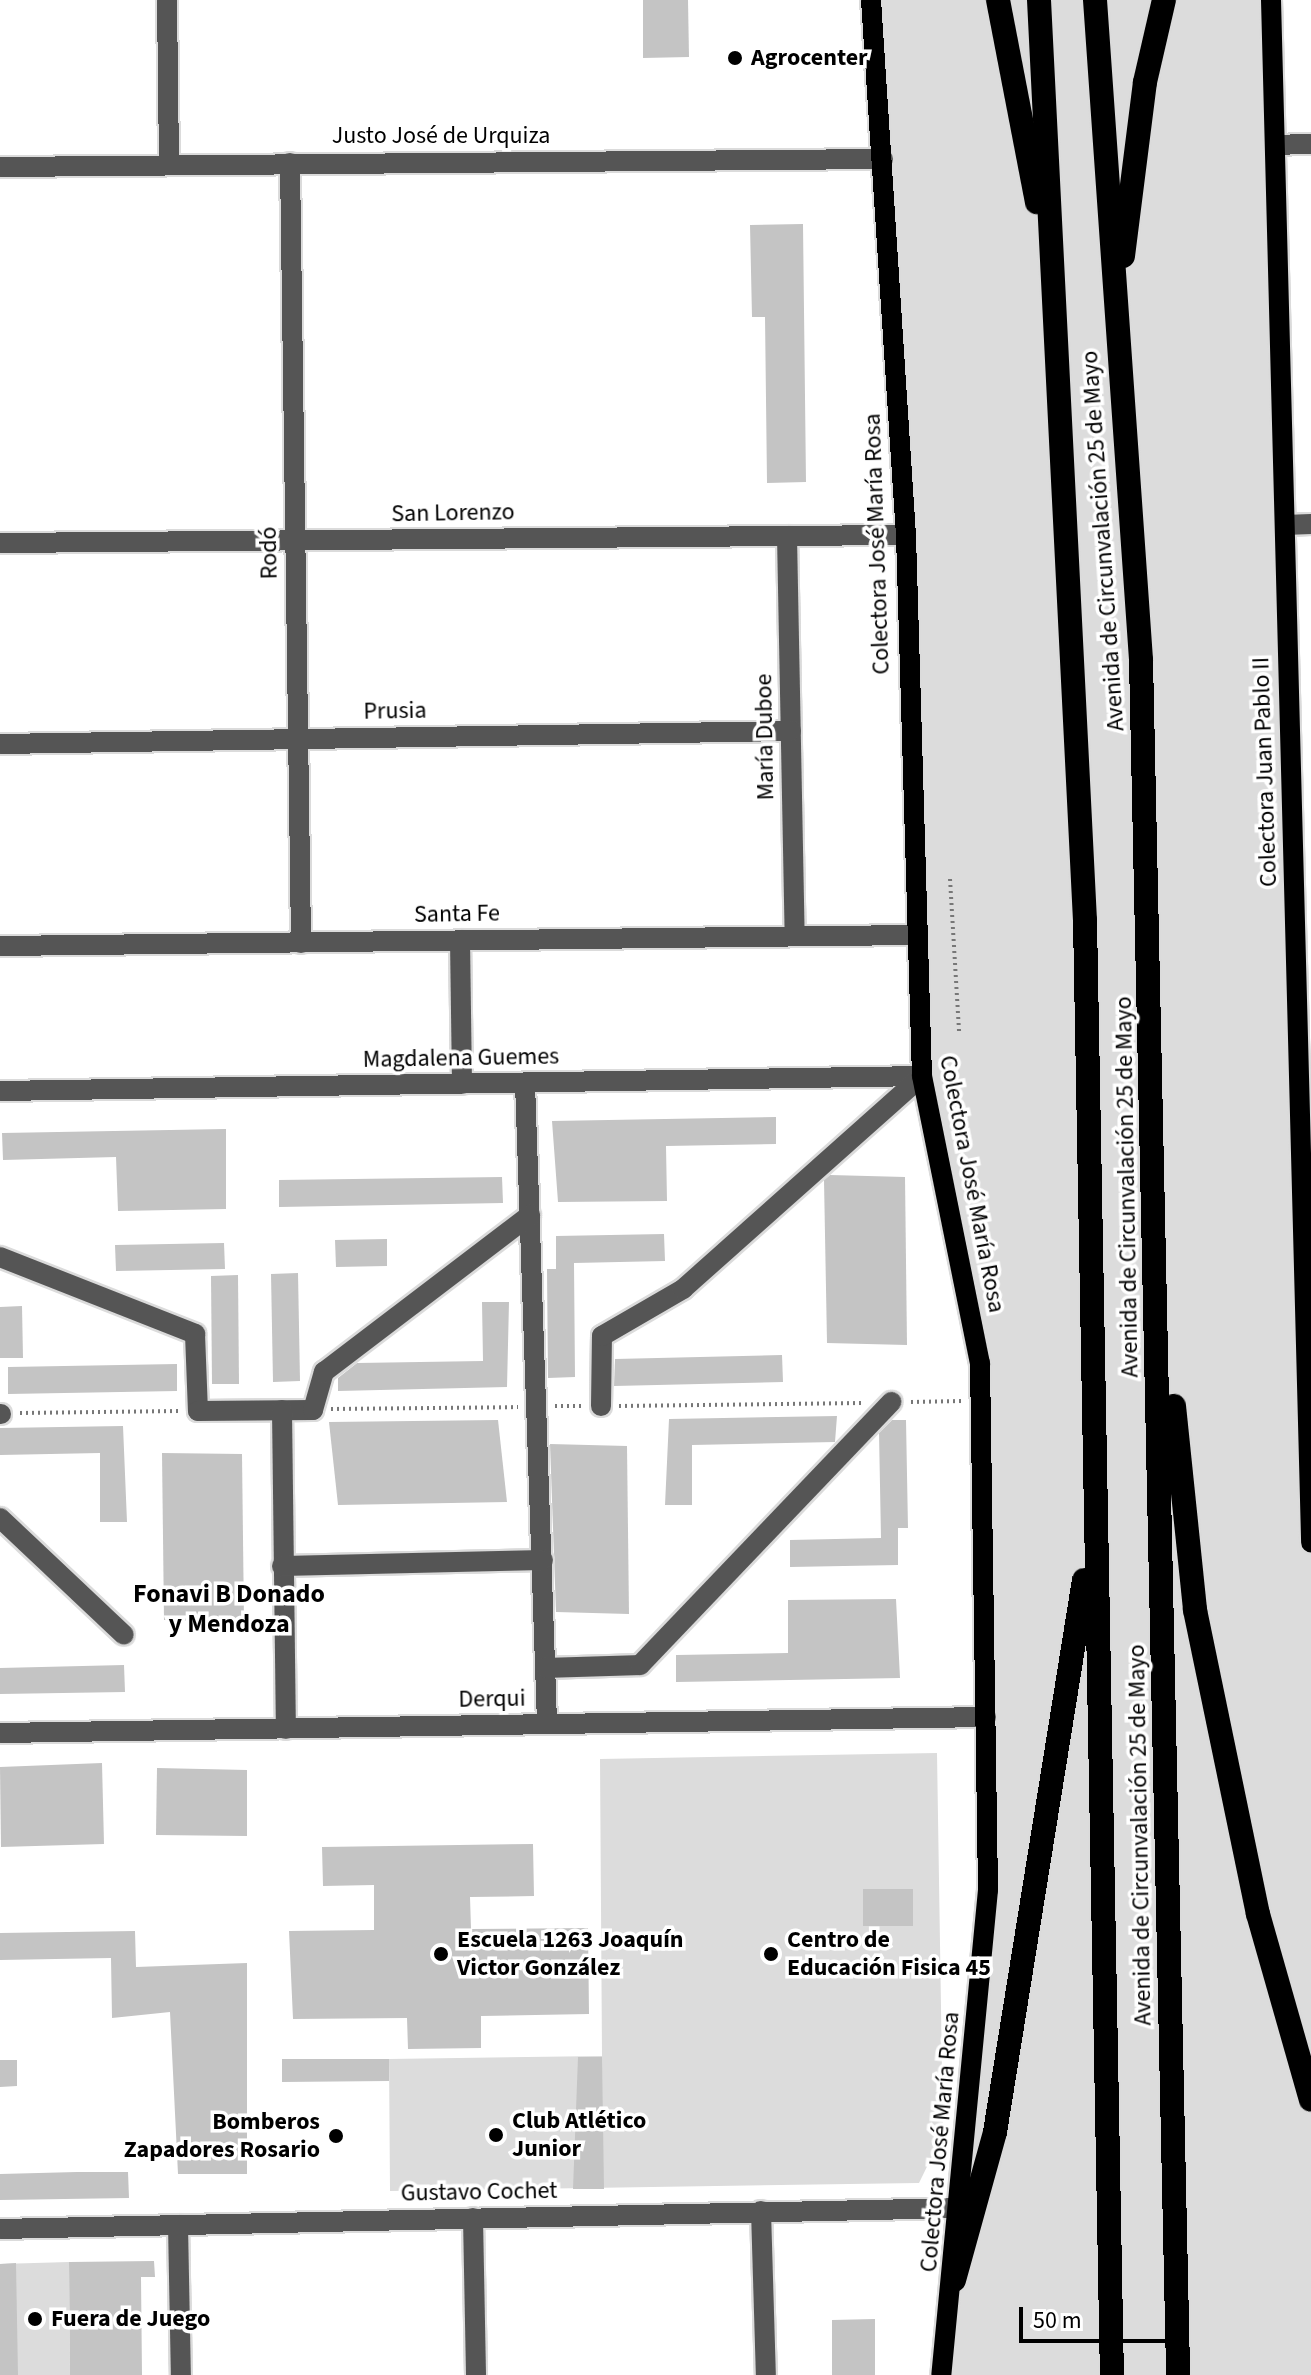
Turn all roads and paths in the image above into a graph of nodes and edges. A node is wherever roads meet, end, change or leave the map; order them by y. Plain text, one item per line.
1 (167, 0) edge
2 (871, 0) edge
3 (998, 0) edge
4 (1039, 0) edge
5 (1095, 0) edge
6 (1164, 0) edge
7 (1271, 0) edge
8 (1311, 144) edge
9 (1276, 145) junction
10 (883, 159) junction
11 (290, 163) junction
12 (169, 164) junction
13 (0, 167) edge
14 (1053, 287) junction
15 (1116, 314) junction
16 (1311, 524) edge
17 (1285, 525) junction
18 (906, 535) junction
19 (787, 536) junction
20 (295, 540) junction
21 (0, 543) edge
22 (791, 731) junction
23 (299, 739) junction
24 (0, 744) edge
25 (950, 879) dead end
26 (1303, 922) edge
27 (915, 935) junction
28 (795, 936) junction
29 (460, 940) junction
30 (301, 943) junction
31 (0, 946) edge
32 (959, 1032) dead end
33 (922, 1076) junction
34 (525, 1083) junction
35 (462, 1084) junction
36 (0, 1091) edge
37 (530, 1215) junction
38 (1157, 1229) junction
39 (0, 1257) edge
40 (1307, 1345) edge
41 (981, 1401) junction
42 (891, 1402) junction
43 (601, 1406) junction
44 (539, 1407) junction
45 (282, 1410) junction
46 (313, 1410) junction
47 (198, 1411) junction
48 (1, 1414) edge
49 (1095, 1470) junction
50 (0, 1518) edge
51 (1311, 1542) edge
52 (543, 1560) junction
53 (282, 1566) junction
54 (124, 1635) dead end
55 (546, 1668) junction
56 (986, 1717) junction
57 (547, 1724) junction
58 (286, 1729) junction
59 (0, 1733) edge
60 (1311, 2100) edge
61 (959, 2208) junction
62 (761, 2211) junction
63 (473, 2218) junction
64 (178, 2225) junction
65 (0, 2229) edge
66 (954, 2280) junction
67 (181, 2375) edge
68 (476, 2375) edge
69 (766, 2375) edge
70 (941, 2375) edge
71 (1112, 2375) edge
72 (1178, 2375) edge

1 - 12 street
2 - 10 main road, Colectora José María Rosa
3 - 14 highway
4 - 14 highway, Avenida de Circunvalación 25 de Mayo
5 - 15 highway, Avenida de Circunvalación 25 de Mayo
6 - 15 highway
7 - 9 main road, Colectora Juan Pablo II
8 - 9 street
9 - 17 main road, Colectora Juan Pablo II
10 - 11 street, Justo José de Urquiza
10 - 18 main road, Colectora José María Rosa
11 - 12 street, Justo José de Urquiza
11 - 20 street, Rodó
12 - 13 street, Justo José de Urquiza
14 - 49 highway, Avenida de Circunvalación 25 de Mayo
15 - 38 highway, Avenida de Circunvalación 25 de Mayo
16 - 17 street
17 - 26 main road, Colectora Juan Pablo II
18 - 19 street, San Lorenzo
18 - 27 main road, Colectora José María Rosa
19 - 20 street, San Lorenzo
19 - 22 street, María Duboe
20 - 21 street, San Lorenzo
20 - 23 street, Rodó
22 - 23 street, Prusia
22 - 28 street, María Duboe
23 - 24 street, Prusia
23 - 30 street, Rodó
25 - 32 path
26 - 40 main road, Colectora Juan Pablo II
27 - 28 street, Santa Fe
27 - 33 main road, Colectora José María Rosa
28 - 29 street, Santa Fe
29 - 30 street, Santa Fe
29 - 35 street
30 - 31 street, Santa Fe
33 - 34 street, Magdalena Guemes
33 - 41 main road, Colectora José María Rosa
33 - 43 street
34 - 35 street, Magdalena Guemes
34 - 37 street
35 - 36 street, Magdalena Guemes
37 - 44 street
37 - 46 street
38 - 60 highway
38 - 72 highway, Avenida de Circunvalación 25 de Mayo
39 - 47 street
40 - 51 main road, Colectora Juan Pablo II
41 - 42 path
41 - 56 main road, Colectora José María Rosa
42 - 43 path
42 - 55 street
43 - 44 path
44 - 46 path
44 - 52 street
45 - 46 street
45 - 47 street
45 - 53 street
47 - 48 path
49 - 66 highway
49 - 71 highway, Avenida de Circunvalación 25 de Mayo
50 - 54 street
52 - 53 street
52 - 55 street
53 - 58 street
55 - 57 street
56 - 57 street, Derqui
56 - 61 main road, Colectora José María Rosa
57 - 58 street, Derqui
58 - 59 street, Derqui
61 - 62 street, Gustavo Cochet
61 - 66 main road, Colectora José María Rosa
62 - 63 street, Gustavo Cochet
62 - 69 street
63 - 64 street, Gustavo Cochet
63 - 68 street
64 - 65 street, Gustavo Cochet
64 - 67 street
66 - 70 main road, Colectora José María Rosa

